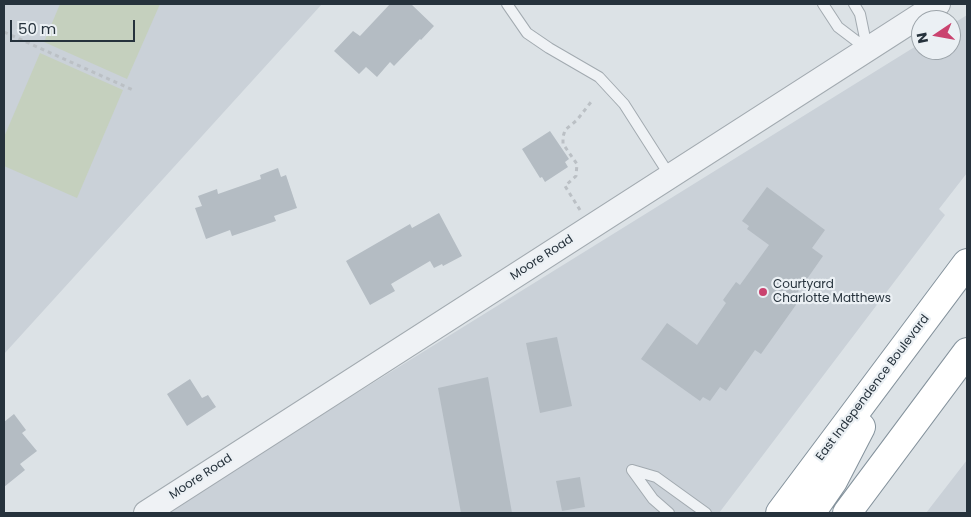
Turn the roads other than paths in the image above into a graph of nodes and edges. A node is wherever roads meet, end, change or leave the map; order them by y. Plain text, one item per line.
1 (507, 4) edge
2 (823, 4) edge
3 (854, 4) edge
4 (938, 4) edge
5 (867, 49) junction
6 (670, 176) junction
7 (967, 263) edge
8 (967, 352) edge
9 (900, 353) junction
10 (146, 513) edge
11 (669, 513) edge
12 (706, 513) edge
13 (780, 513) edge
14 (811, 513) edge
15 (847, 513) edge

1 - 6 lane
2 - 5 lane
3 - 5 lane
4 - 5 street, Moore Road
5 - 6 street, Moore Road
6 - 10 street, Moore Road
7 - 9 highway, East Independence Boulevard
8 - 15 highway
9 - 13 highway, East Independence Boulevard
9 - 14 highway
11 - 12 lane

